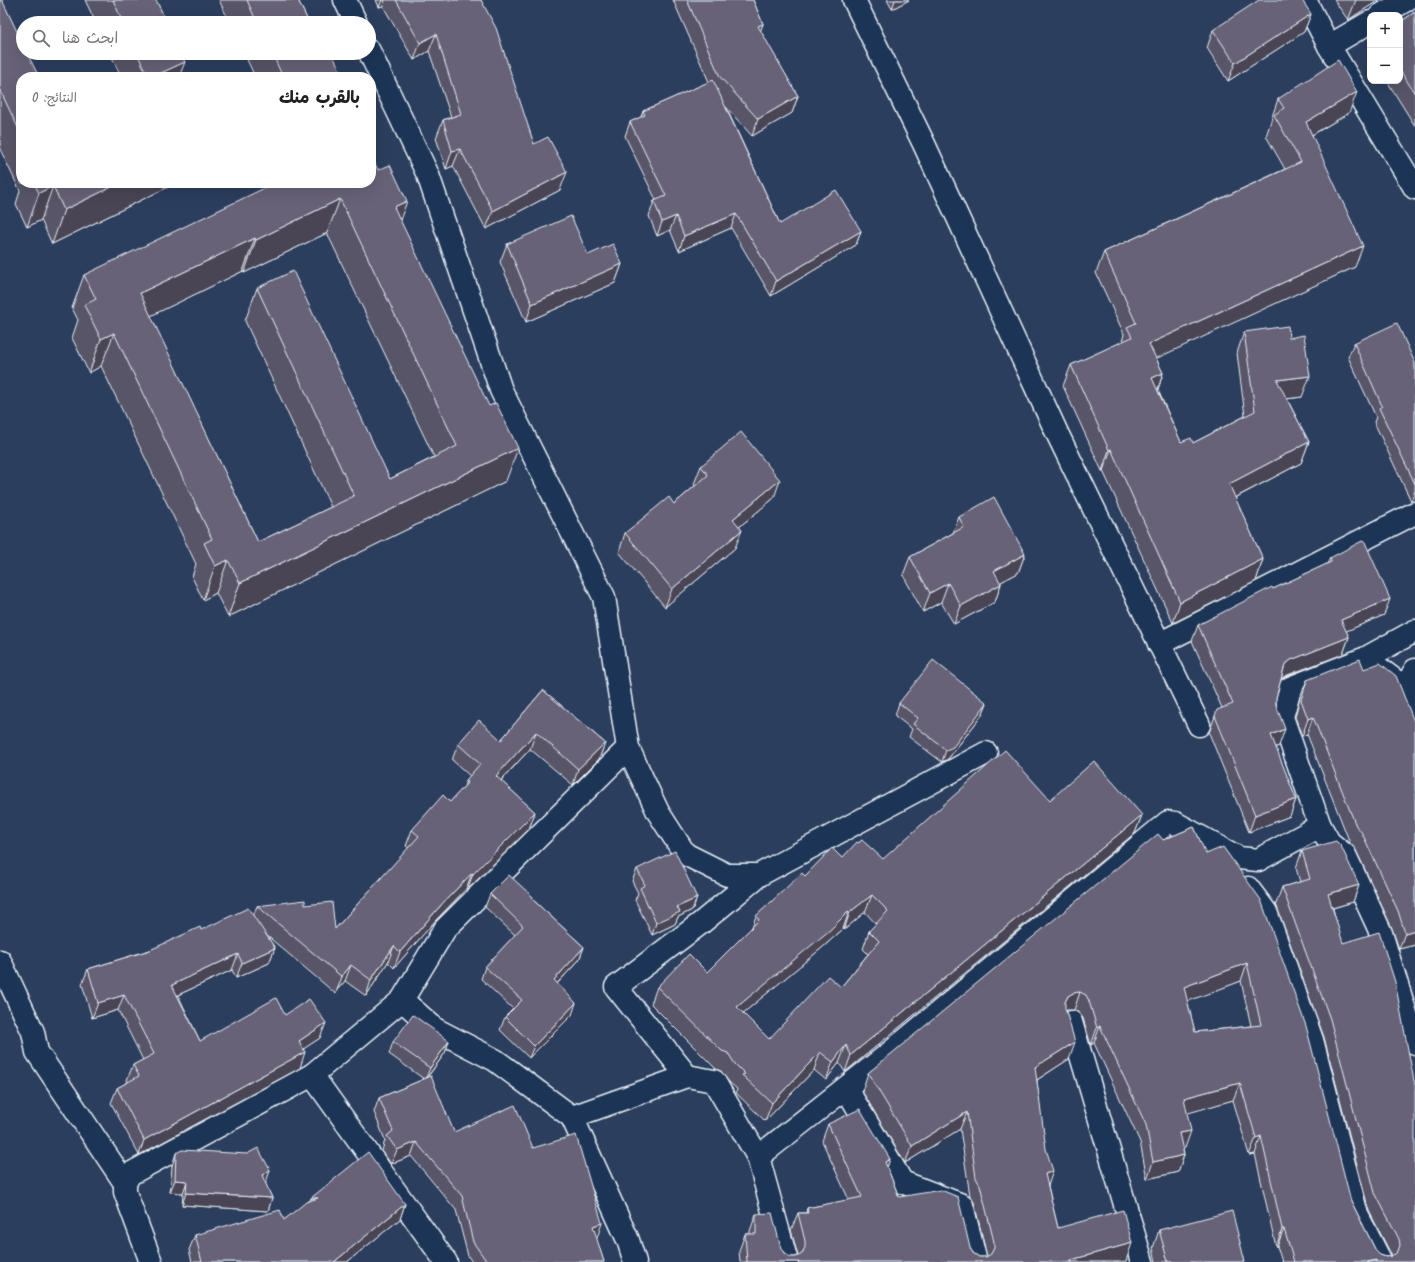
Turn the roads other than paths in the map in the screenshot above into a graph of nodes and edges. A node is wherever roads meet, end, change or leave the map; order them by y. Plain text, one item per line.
1 (345, 0) edge
2 (854, 0) edge
3 (1305, 0) edge
4 (1406, 0) edge
5 (1386, 12) edge
6 (353, 16) edge
7 (1367, 24) edge
8 (1329, 46) junction
9 (373, 60) edge
10 (1415, 188) edge
11 (1415, 513) edge
12 (1415, 631) edge
13 (1159, 644) junction
14 (1366, 658) junction
15 (1410, 679) edge
16 (1415, 719) edge
17 (1199, 725) dead end
18 (628, 748) junction
19 (986, 753) dead end
20 (1320, 826) junction
21 (1221, 849) junction
22 (759, 874) junction
23 (0, 962) edge
24 (402, 1000) junction
25 (1071, 1022) edge
26 (1415, 1043) edge
27 (312, 1075) junction
28 (687, 1076) junction
29 (846, 1088) junction
30 (572, 1117) junction
31 (758, 1157) junction
32 (125, 1183) junction
33 (151, 1262) edge
34 (446, 1262) edge
35 (635, 1262) edge
36 (786, 1262) edge
37 (976, 1262) edge
38 (1142, 1262) edge
39 (1381, 1262) edge

1 - 6 street
2 - 13 street
3 - 8 street
4 - 5 street
7 - 8 street
8 - 10 street
9 - 18 street
11 - 13 street
12 - 14 street
13 - 17 street
14 - 15 street
14 - 20 street
15 - 16 street
18 - 22 street
18 - 24 street
19 - 22 street
20 - 21 street
20 - 26 street
21 - 29 street
21 - 39 street
22 - 28 street
23 - 32 street
24 - 27 street
24 - 30 street
25 - 38 street
27 - 32 street
27 - 34 street
28 - 30 street
28 - 31 street
29 - 31 street
29 - 37 street
30 - 35 street
31 - 36 street
32 - 33 street

